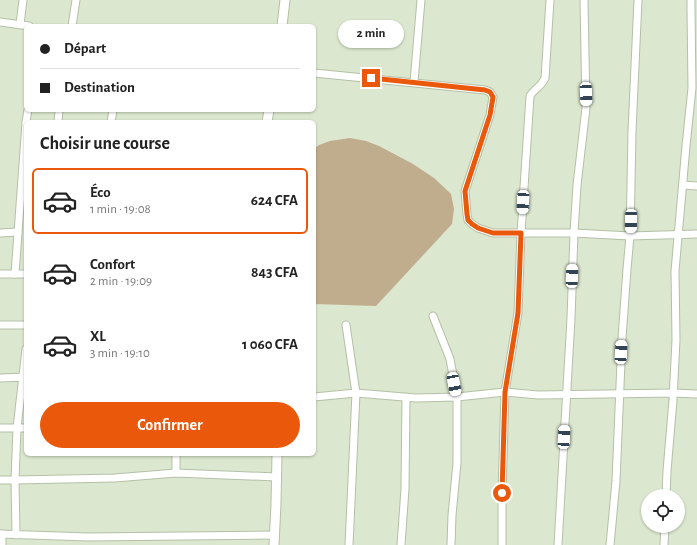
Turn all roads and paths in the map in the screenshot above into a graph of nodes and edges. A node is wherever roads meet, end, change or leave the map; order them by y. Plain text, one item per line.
1 (23, 0) edge
2 (76, 0) edge
3 (285, 0) edge
4 (420, 0) edge
5 (550, 0) edge
6 (584, 0) edge
7 (638, 0) edge
8 (691, 0) edge
9 (0, 22) edge
10 (20, 24) junction
11 (72, 24) edge
12 (282, 24) edge
13 (24, 25) edge
14 (316, 72) edge
15 (414, 82) junction
16 (24, 144) edge
17 (683, 185) junction
18 (697, 186) edge
19 (23, 219) edge
20 (18, 232) junction
21 (0, 233) edge
22 (521, 233) junction
23 (574, 233) junction
24 (679, 234) junction
25 (697, 234) edge
26 (630, 236) junction
27 (0, 274) edge
28 (15, 274) junction
29 (24, 274) edge
30 (433, 316) dead end
31 (0, 325) edge
32 (24, 325) edge
33 (346, 325) dead end
34 (24, 377) edge
35 (0, 378) edge
36 (505, 392) junction
37 (356, 393) junction
38 (619, 394) junction
39 (673, 394) junction
40 (697, 394) edge
41 (566, 395) junction
42 (316, 396) edge
43 (457, 397) junction
44 (406, 398) junction
45 (0, 428) edge
46 (17, 428) junction
47 (24, 428) edge
48 (176, 456) edge
49 (277, 456) edge
50 (176, 473) junction
51 (276, 477) junction
52 (0, 480) edge
53 (15, 480) junction
54 (666, 489) edge
55 (665, 533) edge
56 (1, 534) edge
57 (16, 535) junction
58 (275, 535) junction
59 (147, 537) junction
60 (2, 545) edge
61 (146, 545) edge
62 (274, 545) edge
63 (348, 545) edge
64 (401, 545) edge
65 (451, 545) edge
66 (502, 545) edge
67 (558, 545) edge
68 (610, 545) edge
69 (664, 545) edge

1 - 10 street
2 - 11 street
3 - 12 street
4 - 15 street
5 - 22 street
6 - 23 street
7 - 26 street
8 - 17 street
9 - 10 street
10 - 13 street
14 - 15 street
15 - 22 street
16 - 19 street
17 - 18 street
17 - 24 street
19 - 20 street
20 - 21 street
20 - 28 street
22 - 23 street
22 - 36 street
23 - 26 street
23 - 41 street
24 - 25 street
24 - 26 street
24 - 39 street
26 - 38 street
27 - 28 street
28 - 29 street
30 - 43 street
31 - 32 street
33 - 37 street
34 - 35 street
34 - 46 street
36 - 41 street
36 - 43 street
36 - 66 street
37 - 42 street
37 - 44 street
37 - 63 street
38 - 39 street
38 - 41 street
38 - 68 street
39 - 40 street
39 - 54 street
41 - 67 street
43 - 44 street
43 - 65 street
44 - 64 street
45 - 46 street
46 - 47 street
46 - 53 street
48 - 50 street
49 - 51 street
50 - 51 street
50 - 53 street
51 - 58 street
52 - 53 street
53 - 57 street
55 - 69 street
56 - 57 street
56 - 60 street
57 - 59 street
58 - 59 street
58 - 62 street
59 - 61 street

